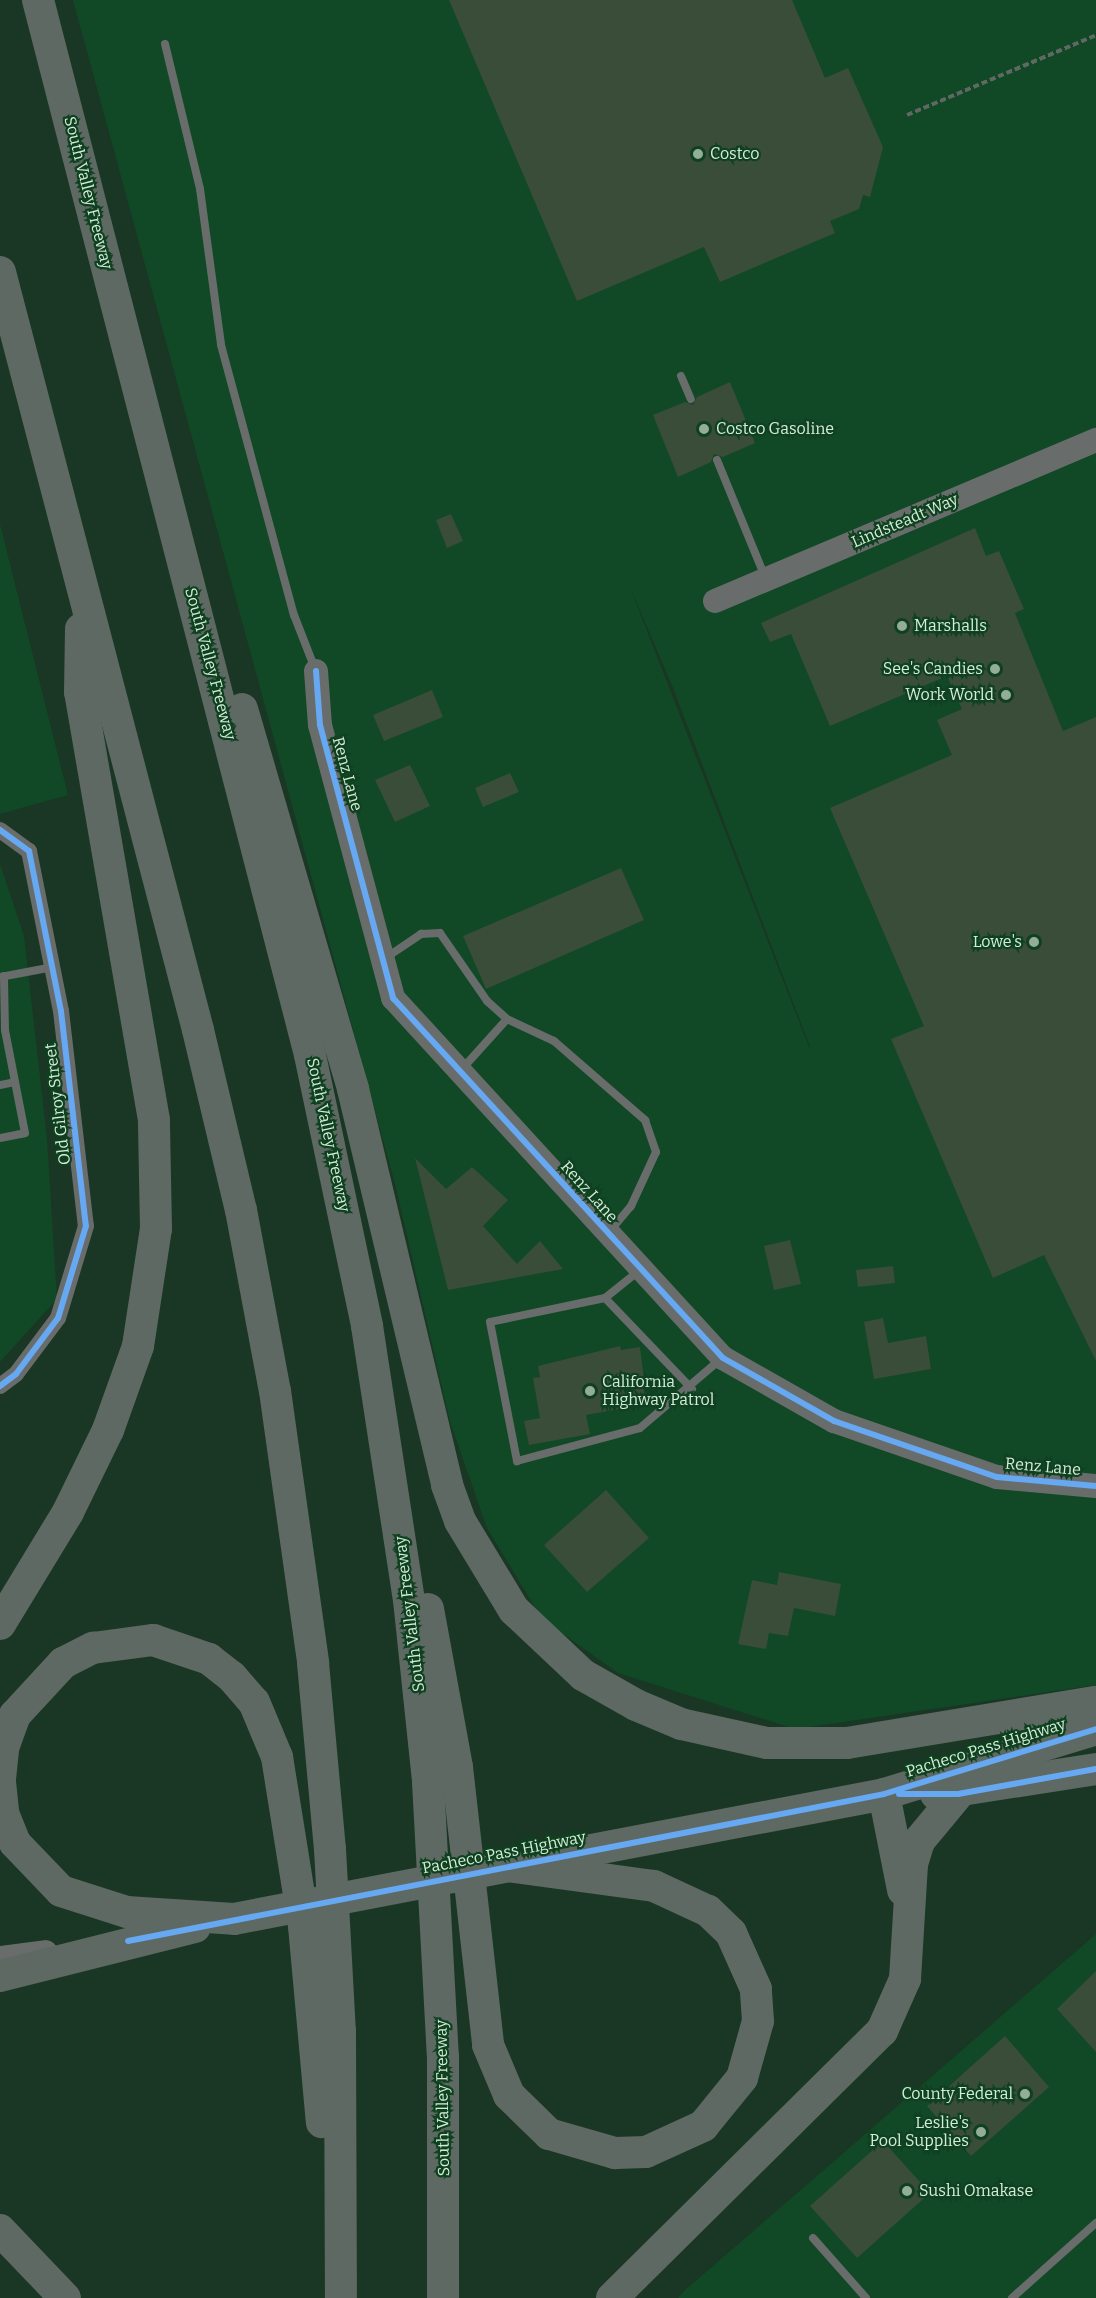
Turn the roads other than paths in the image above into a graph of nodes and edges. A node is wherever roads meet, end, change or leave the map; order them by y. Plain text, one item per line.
1 (38, 0) edge
2 (165, 44) dead end
3 (104, 255) junction
4 (0, 272) edge
5 (681, 376) dead end
6 (691, 399) dead end
7 (1096, 440) edge
8 (717, 460) dead end
9 (767, 580) junction
10 (82, 592) junction
11 (715, 601) dead end
12 (316, 671) joint
13 (0, 830) edge
14 (383, 959) junction
15 (53, 967) junction
16 (2, 976) edge
17 (507, 1019) junction
18 (2, 1031) edge
19 (460, 1071) junction
20 (15, 1082) junction
21 (0, 1085) edge
22 (0, 1138) edge
23 (608, 1233) junction
24 (642, 1268) junction
25 (605, 1298) junction
26 (367, 1326) junction
27 (723, 1358) junction
28 (0, 1386) edge
29 (692, 1389) junction
30 (1096, 1486) edge
31 (0, 1624) edge
32 (1096, 1702) edge
33 (1096, 1729) edge
34 (1096, 1769) edge
35 (0, 1780) edge
36 (884, 1794) junction
37 (958, 1794) junction
38 (508, 1866) junction
39 (234, 1919) junction
40 (908, 1920) junction
41 (128, 1941) junction
42 (0, 1958) edge
43 (0, 1976) edge
44 (1096, 2223) edge
45 (0, 2230) edge
46 (813, 2238) dead end
47 (65, 2298) edge
48 (332, 2298) edge
49 (341, 2298) edge
50 (443, 2298) edge
51 (612, 2298) edge
52 (866, 2298) edge
53 (1012, 2298) edge

1 - 3 highway, South Valley Freeway
2 - 12 lane
3 - 26 highway, South Valley Freeway
3 - 32 highway
4 - 10 highway
5 - 6 lane
7 - 9 street, Lindsteadt Way
8 - 9 lane
9 - 11 street, Lindsteadt Way
10 - 31 highway
10 - 49 highway
12 - 14 street, Renz Lane
13 - 15 street, Old Gilroy Street
14 - 17 lane
14 - 19 street, Renz Lane
15 - 16 lane
15 - 28 street, Old Gilroy Street
16 - 18 lane
17 - 19 lane
17 - 23 lane
18 - 20 lane
19 - 23 street, Renz Lane
20 - 21 lane
20 - 22 lane
23 - 24 street, Renz Lane
24 - 25 lane
24 - 27 street, Renz Lane
25 - 29 lane
25 - 29 lane
26 - 38 highway
26 - 50 highway, South Valley Freeway
27 - 29 lane
27 - 30 street, Renz Lane
33 - 36 highway, Pacheco Pass Highway
34 - 37 highway, Pacheco Pass Highway
35 - 39 highway
35 - 48 highway
36 - 37 highway, Pacheco Pass Highway
36 - 38 highway, Pacheco Pass Highway
36 - 40 highway
37 - 40 highway
38 - 39 highway, Pacheco Pass Highway, bridge
39 - 41 highway, Pacheco Pass Highway
40 - 51 highway
41 - 42 street
41 - 43 highway, Pacheco Pass Highway
44 - 53 lane
45 - 47 highway
46 - 52 lane

